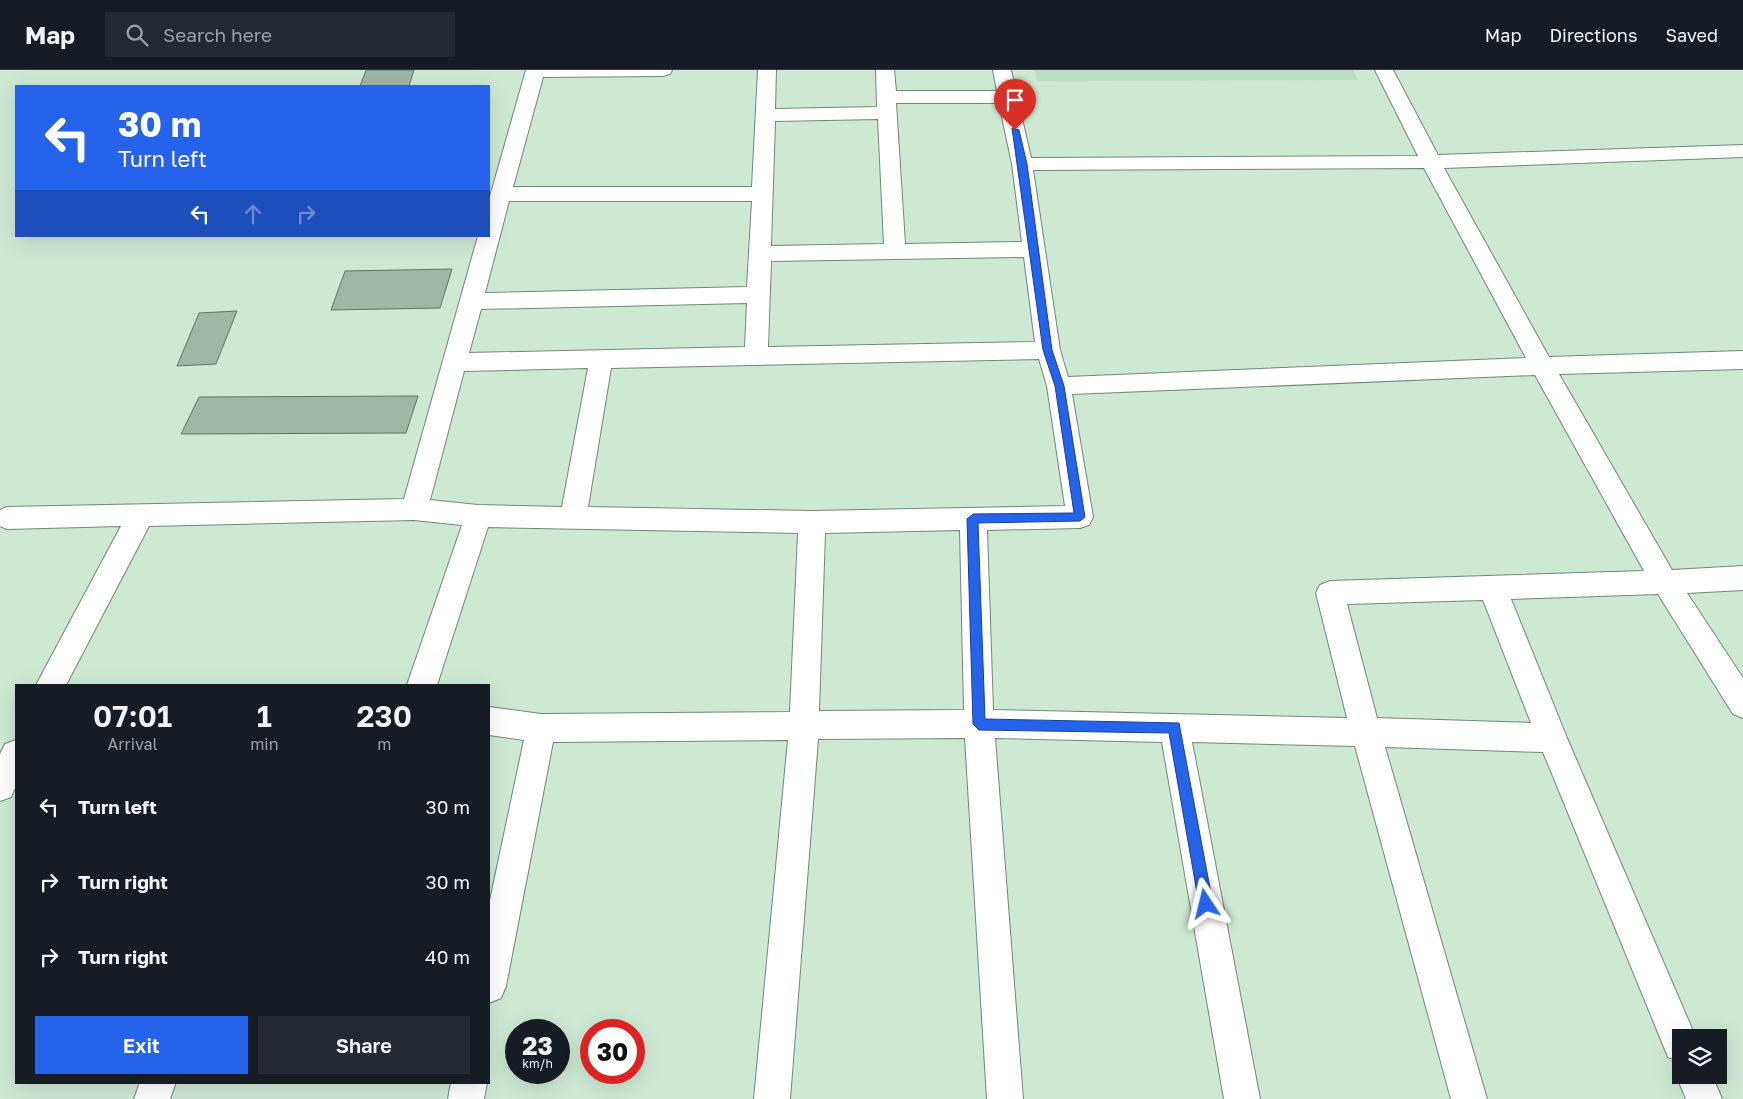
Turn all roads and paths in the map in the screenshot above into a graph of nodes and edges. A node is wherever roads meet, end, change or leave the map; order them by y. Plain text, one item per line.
1 (663, 70) edge
2 (767, 70) edge
3 (885, 70) edge
4 (1002, 70) edge
5 (1384, 70) edge
6 (535, 71) edge
7 (1008, 97) junction
8 (888, 105) junction
9 (765, 115) junction
10 (1743, 151) edge
11 (1430, 162) junction
12 (1022, 164) junction
13 (501, 194) junction
14 (762, 194) junction
15 (490, 236) edge
16 (490, 237) edge
17 (1034, 249) junction
18 (894, 251) junction
19 (760, 254) junction
20 (758, 295) junction
21 (473, 301) junction
22 (1048, 350) junction
23 (756, 356) junction
24 (601, 359) junction
25 (1743, 360) edge
26 (456, 362) junction
27 (1540, 366) junction
28 (1060, 386) junction
29 (414, 508) junction
30 (141, 515) junction
31 (478, 516) junction
32 (7, 518) dead end
33 (573, 518) junction
34 (973, 519) junction
35 (812, 522) junction
36 (1743, 578) edge
37 (1665, 582) junction
38 (1492, 587) junction
39 (52, 684) edge
40 (422, 684) edge
41 (1743, 704) edge
42 (490, 721) edge
43 (804, 724) junction
44 (979, 724) junction
45 (542, 728) junction
46 (1174, 728) junction
47 (1366, 732) junction
48 (1552, 738) junction
49 (15, 756) edge
50 (0, 786) edge
51 (490, 981) edge
52 (1675, 1029) edge
53 (157, 1084) edge
54 (469, 1084) edge
55 (1698, 1084) edge
56 (152, 1099) edge
57 (466, 1099) edge
58 (772, 1099) edge
59 (1005, 1099) edge
60 (1242, 1099) edge
61 (1469, 1099) edge
62 (1704, 1099) edge

1 - 6 street
2 - 9 street
3 - 8 street
4 - 7 street
5 - 11 street
6 - 13 street
7 - 8 street
7 - 12 street
8 - 9 street
8 - 18 street
9 - 14 street
10 - 11 street
11 - 12 street
11 - 27 street
12 - 17 street
13 - 14 street
13 - 15 street
14 - 19 street
16 - 21 street
17 - 18 street
17 - 22 street
18 - 19 street
19 - 20 street
20 - 21 street
20 - 23 street
21 - 26 street
22 - 23 street
22 - 28 street
23 - 24 street
24 - 26 street
24 - 33 street
25 - 27 street
26 - 29 street
27 - 28 street
27 - 37 street
28 - 34 street
29 - 30 street
29 - 31 street
30 - 32 street
30 - 39 street
31 - 33 street
31 - 40 street
33 - 35 street
34 - 35 street
34 - 44 street
35 - 43 street
36 - 37 street
37 - 38 street
37 - 41 street
38 - 47 street
38 - 48 street
42 - 45 street
43 - 44 street
43 - 45 street
43 - 58 street
44 - 46 street
44 - 59 street
45 - 51 street
46 - 47 street
46 - 60 street
47 - 48 street
47 - 61 street
48 - 52 street
49 - 50 street
53 - 56 street
54 - 57 street
55 - 62 street

